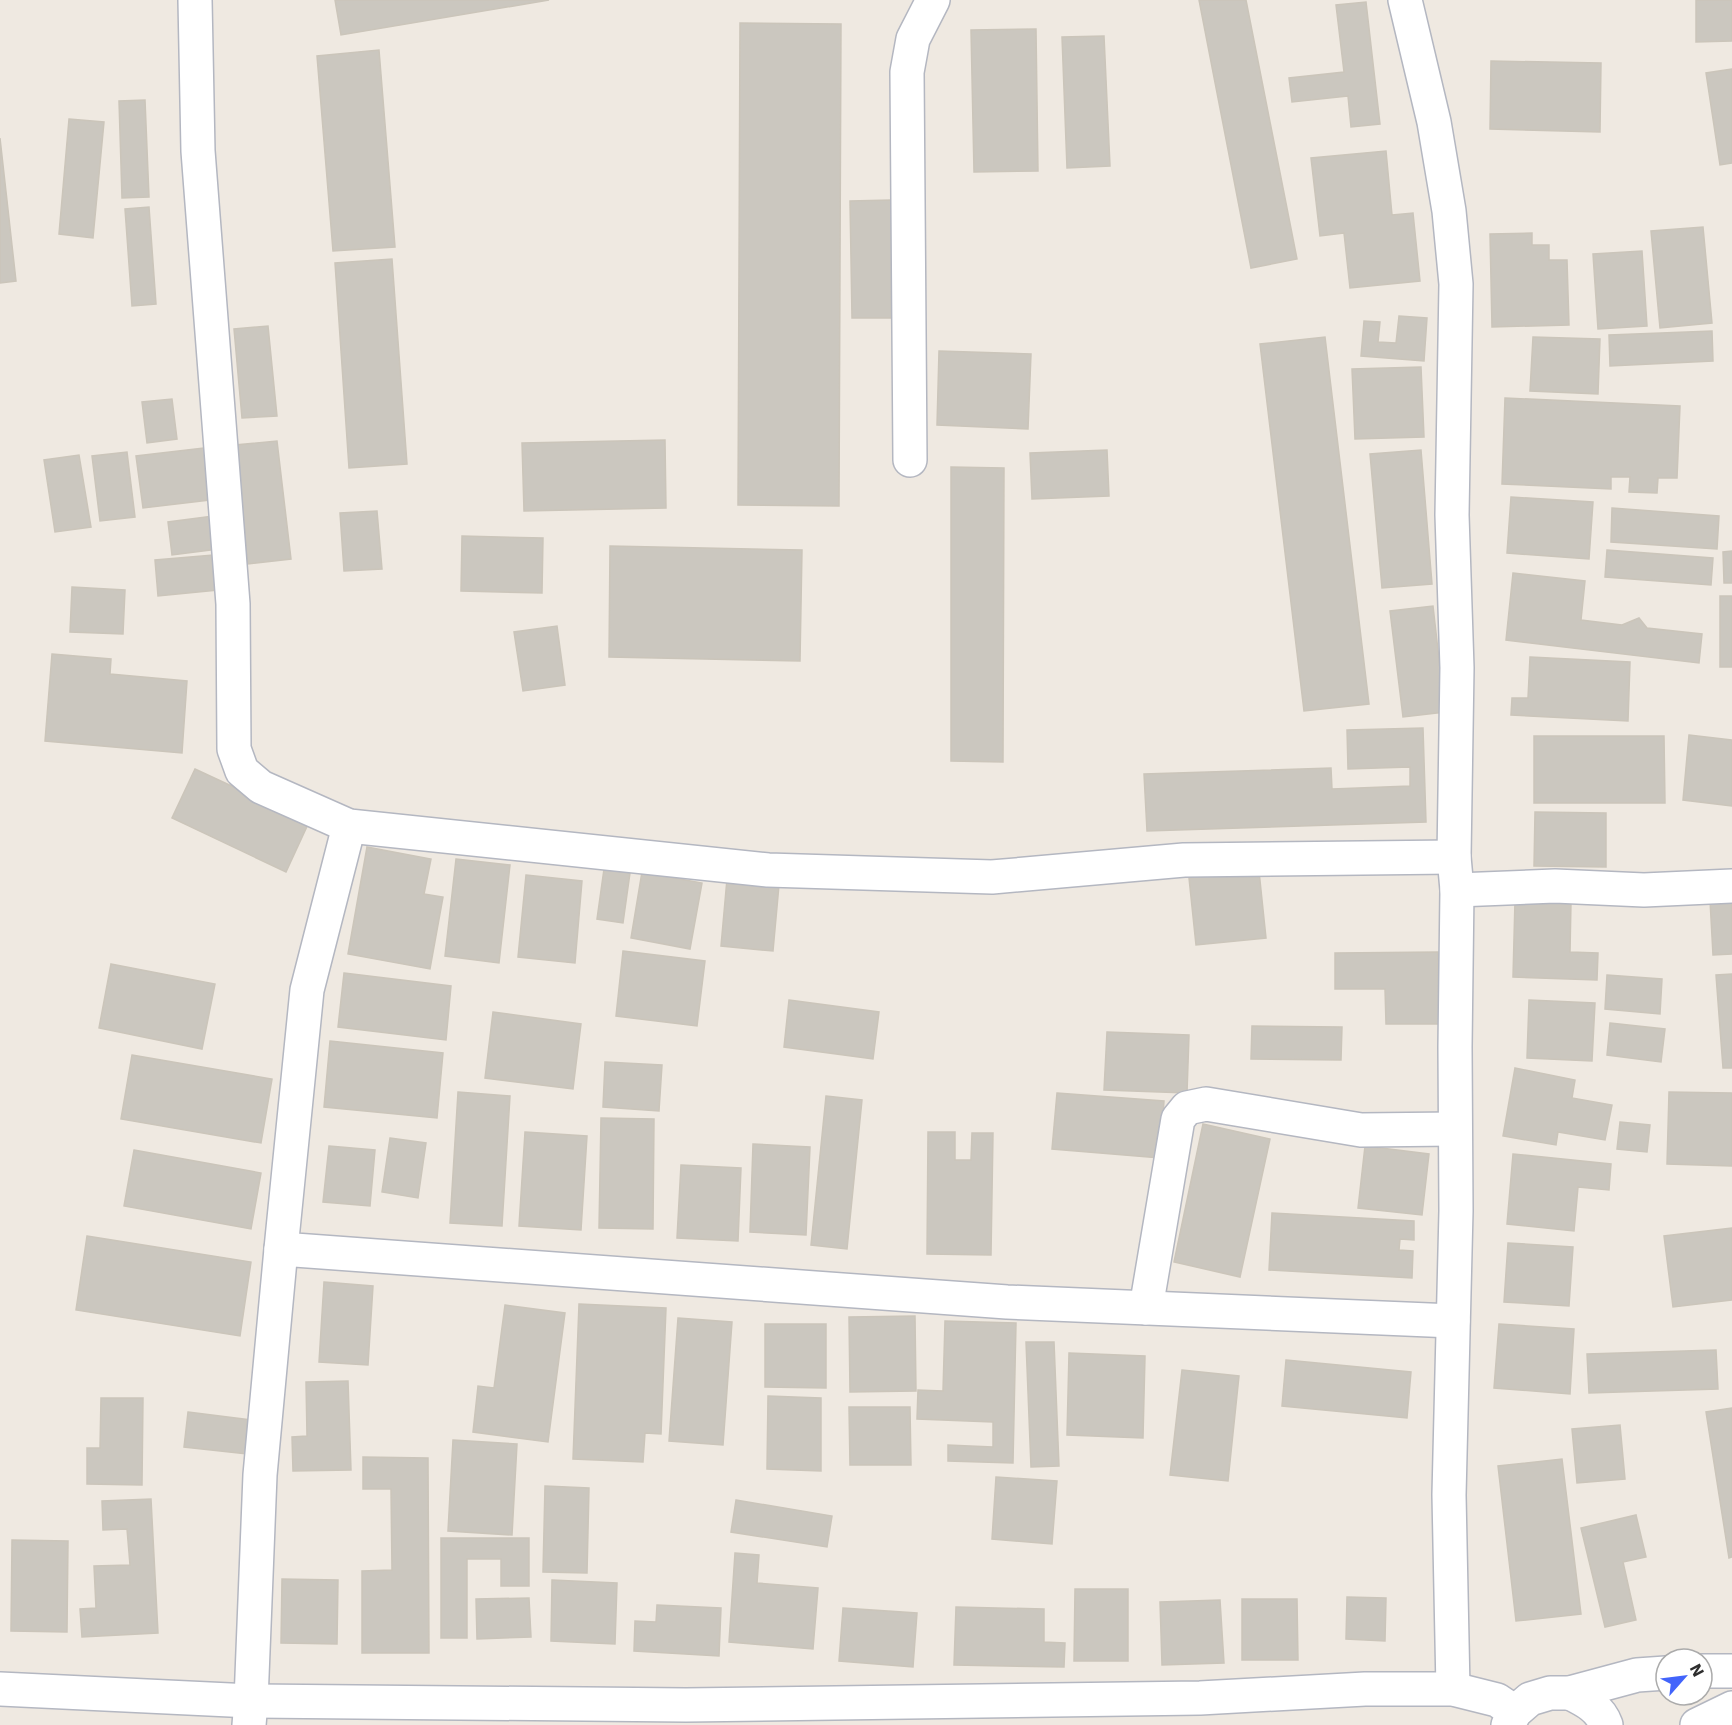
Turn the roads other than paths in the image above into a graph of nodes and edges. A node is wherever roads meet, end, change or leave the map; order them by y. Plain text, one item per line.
1 (195, 0) edge
2 (933, 0) edge
3 (1405, 0) edge
4 (910, 460) dead end
5 (349, 826) junction
6 (1454, 857) junction
7 (1732, 886) edge
8 (1456, 890) junction
9 (1455, 1129) junction
10 (281, 1249) junction
11 (1146, 1308) junction
12 (1453, 1321) junction
13 (1714, 1671) edge
14 (1732, 1671) edge
15 (1654, 1673) edge
16 (0, 1689) edge
17 (1453, 1689) junction
18 (1570, 1694) junction
19 (1732, 1708) edge
20 (250, 1713) edge
21 (685, 1715) edge
22 (1511, 1719) edge
23 (1606, 1725) edge
24 (1697, 1725) edge

1 - 5 street
2 - 4 street
3 - 6 street
5 - 6 street
5 - 10 street
6 - 8 street
7 - 8 street
8 - 9 street
9 - 11 street
9 - 12 street
10 - 11 street
10 - 20 street
11 - 12 street
12 - 17 street
13 - 14 street
15 - 18 street
16 - 20 street
17 - 21 street
17 - 22 street
18 - 22 street
18 - 23 street
19 - 24 street
20 - 21 street

